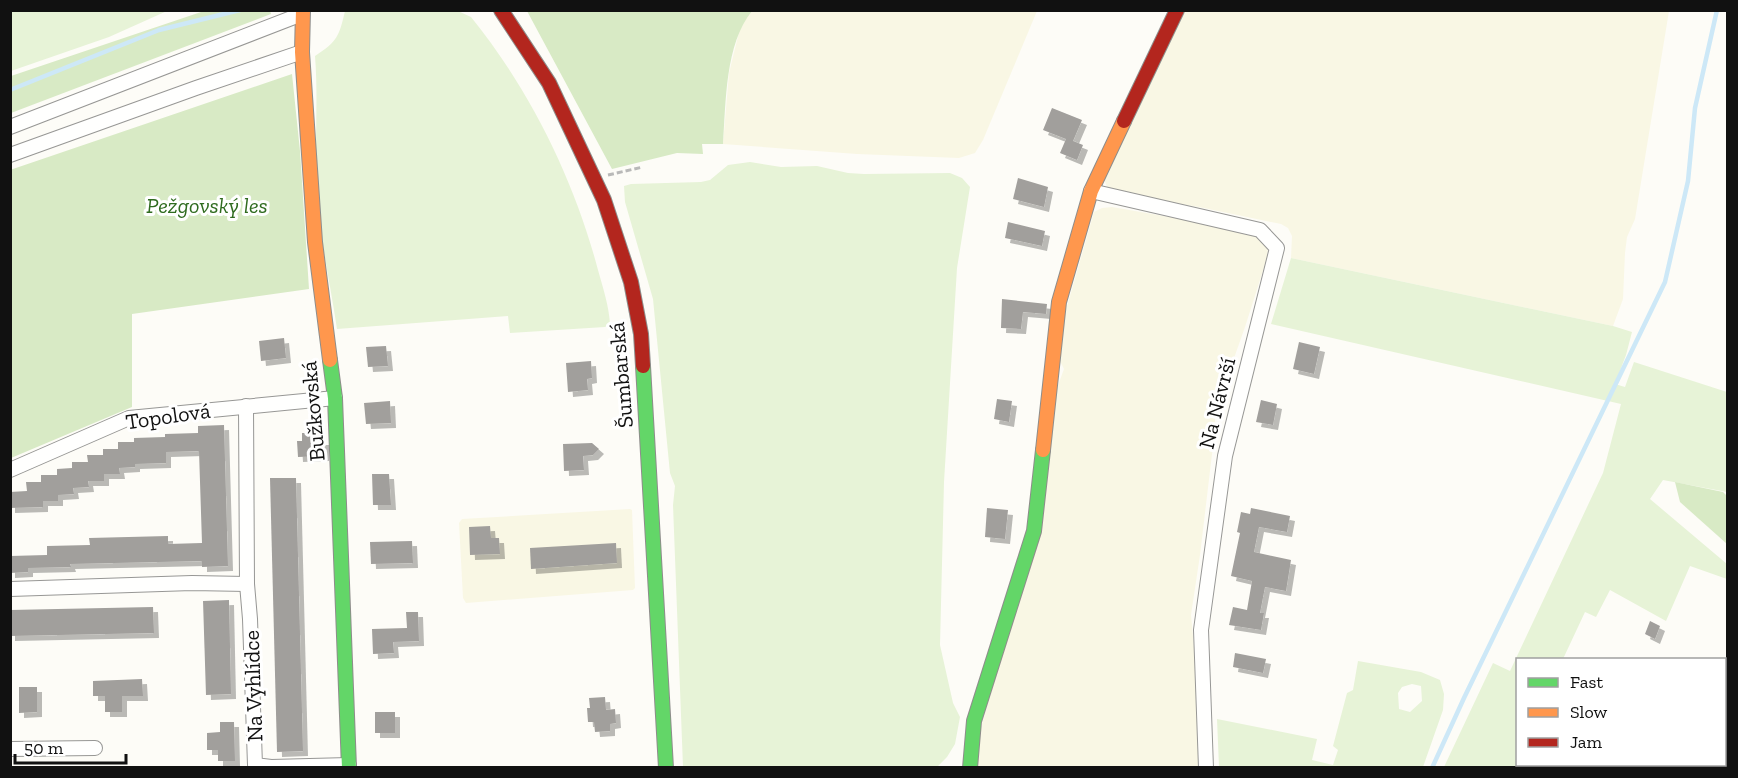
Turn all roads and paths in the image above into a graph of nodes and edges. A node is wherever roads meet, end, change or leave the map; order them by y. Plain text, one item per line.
1 (501, 10) edge
2 (1177, 10) edge
3 (303, 12) edge
4 (302, 52) junction
5 (10, 127) edge
6 (10, 155) edge
7 (643, 167) dead end
8 (595, 180) junction
9 (1091, 192) junction
10 (335, 398) junction
11 (246, 406) junction
12 (10, 470) edge
13 (247, 584) junction
14 (10, 589) edge
15 (94, 748) dead end
16 (10, 749) edge
17 (349, 766) edge
18 (666, 768) edge
19 (970, 768) edge
20 (1206, 768) edge

1 - 8 street, Šumbarská
2 - 9 street
3 - 4 street, Bužkovská
3 - 5 street
4 - 6 street
4 - 10 street, Bužkovská
7 - 8 path
8 - 18 street, Šumbarská
9 - 19 street
9 - 20 street, Na Návrší
10 - 11 street, Topolová
10 - 17 street, Bužkovská
11 - 12 street, Topolová
11 - 13 street, Na Vyhlídce
13 - 14 street
13 - 17 street, Na Vyhlídce
15 - 16 street

